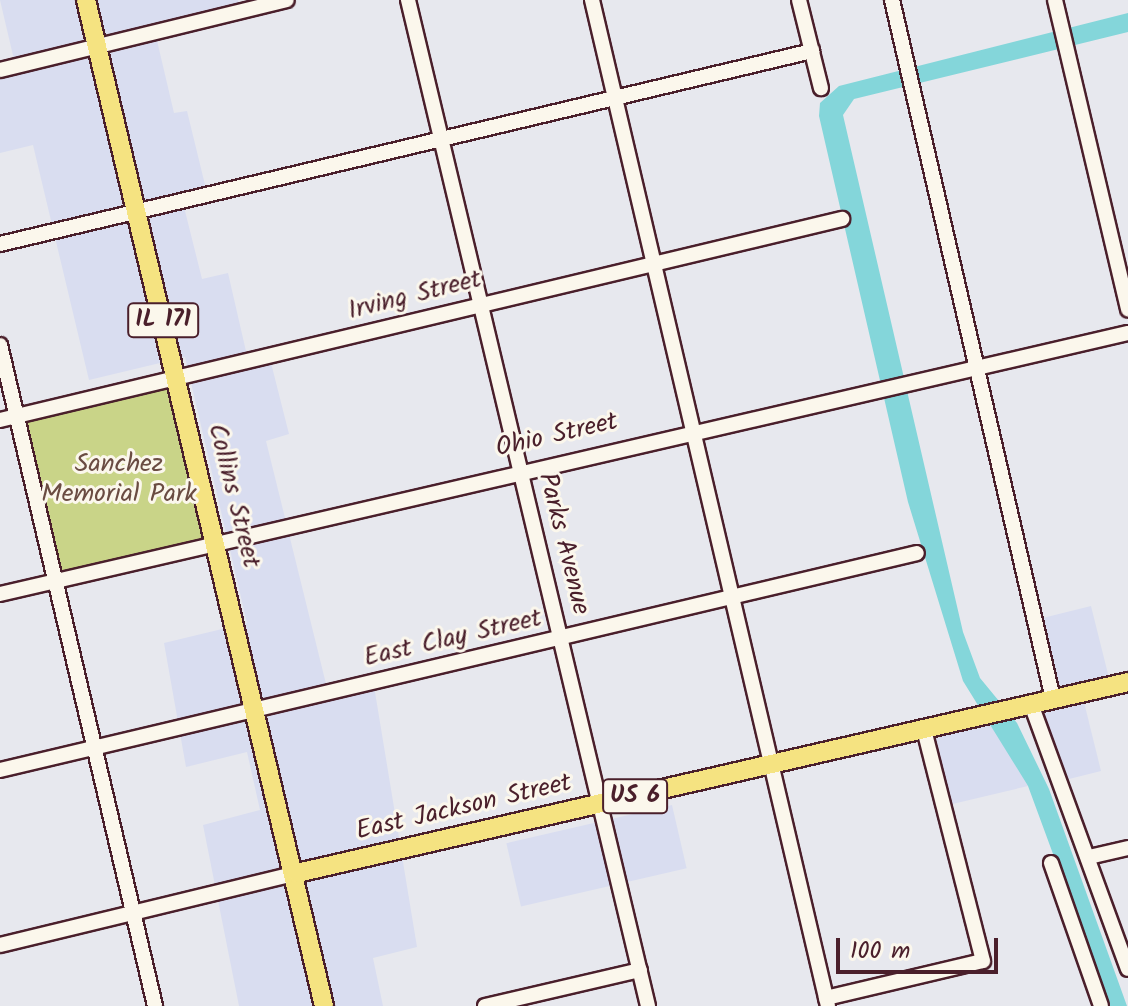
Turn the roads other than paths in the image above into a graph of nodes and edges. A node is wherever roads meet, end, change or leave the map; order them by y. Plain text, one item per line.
1 (86, 0) edge
2 (287, 0) edge
3 (408, 0) edge
4 (592, 0) edge
5 (799, 0) edge
6 (892, 0) edge
7 (1055, 0) edge
8 (97, 46) junction
9 (812, 51) junction
10 (0, 70) edge
11 (821, 88) dead end
12 (615, 98) junction
13 (441, 138) junction
14 (137, 210) junction
15 (842, 219) dead end
16 (0, 244) edge
17 (655, 262) junction
18 (481, 304) junction
19 (1128, 310) edge
20 (1128, 333) edge
21 (0, 345) edge
22 (978, 367) junction
23 (177, 378) junction
24 (17, 416) junction
25 (0, 420) edge
26 (695, 428) junction
27 (521, 469) junction
28 (217, 540) junction
29 (917, 553) dead end
30 (56, 581) junction
31 (0, 594) edge
32 (735, 596) junction
33 (561, 638) junction
34 (1128, 682) edge
35 (1053, 699) junction
36 (1024, 706) junction
37 (258, 708) junction
38 (924, 729) junction
39 (96, 747) junction
40 (772, 764) junction
41 (0, 770) edge
42 (601, 804) junction
43 (1128, 848) edge
44 (1089, 857) junction
45 (1051, 863) dead end
46 (297, 873) junction
47 (136, 912) junction
48 (0, 945) edge
49 (1128, 969) edge
50 (640, 970) junction
51 (827, 1002) edge
52 (155, 1006) edge
53 (324, 1006) edge
54 (485, 1006) edge
55 (648, 1006) edge
56 (1101, 1006) edge

1 - 8 main road, Collins Street / IL 171
2 - 8 street
3 - 13 street, Parks Avenue
4 - 12 street
5 - 9 street
6 - 22 street
7 - 19 street
8 - 10 street
8 - 14 main road, Collins Street / IL 171
9 - 11 street
9 - 12 street
12 - 13 street
12 - 17 street
13 - 14 street
13 - 18 street, Parks Avenue
14 - 16 street
14 - 23 main road, Collins Street / IL 171
15 - 17 street, Irving Street
17 - 18 street, Irving Street
17 - 26 street
18 - 23 street, Irving Street
18 - 27 street, Parks Avenue
20 - 22 street, Ohio Street
21 - 24 street
22 - 26 street, Ohio Street
22 - 35 street
23 - 24 street, Irving Street
23 - 28 main road, Collins Street / IL 171
24 - 25 street, Irving Street
24 - 30 street
26 - 27 street, Ohio Street
26 - 32 street
27 - 28 street, Ohio Street
27 - 33 street, Parks Avenue
28 - 30 street, Ohio Street
28 - 37 main road, Collins Street / IL 171
29 - 32 street, East Clay Street
30 - 31 street, Ohio Street
30 - 39 street
32 - 33 street, East Clay Street
32 - 40 street
33 - 37 street, East Clay Street
33 - 42 street, Parks Avenue
34 - 35 main road, East Jackson Street / US 6
35 - 36 main road, East Jackson Street / US 6
36 - 38 main road, East Jackson Street / US 6
36 - 44 street
37 - 39 street, East Clay Street
37 - 46 main road, Collins Street / IL 171
38 - 40 main road, East Jackson Street / US 6
38 - 51 street
39 - 41 street, East Clay Street
39 - 47 street
40 - 42 main road, East Jackson Street / US 6
40 - 51 street
42 - 46 main road, East Jackson Street / US 6
42 - 50 street, Parks Avenue
43 - 44 street
44 - 49 street
45 - 56 street
46 - 47 street, East Jackson Street
46 - 53 main road, Collins Street
47 - 48 street, East Jackson Street
47 - 52 street
50 - 54 street
50 - 55 street, Parks Avenue

